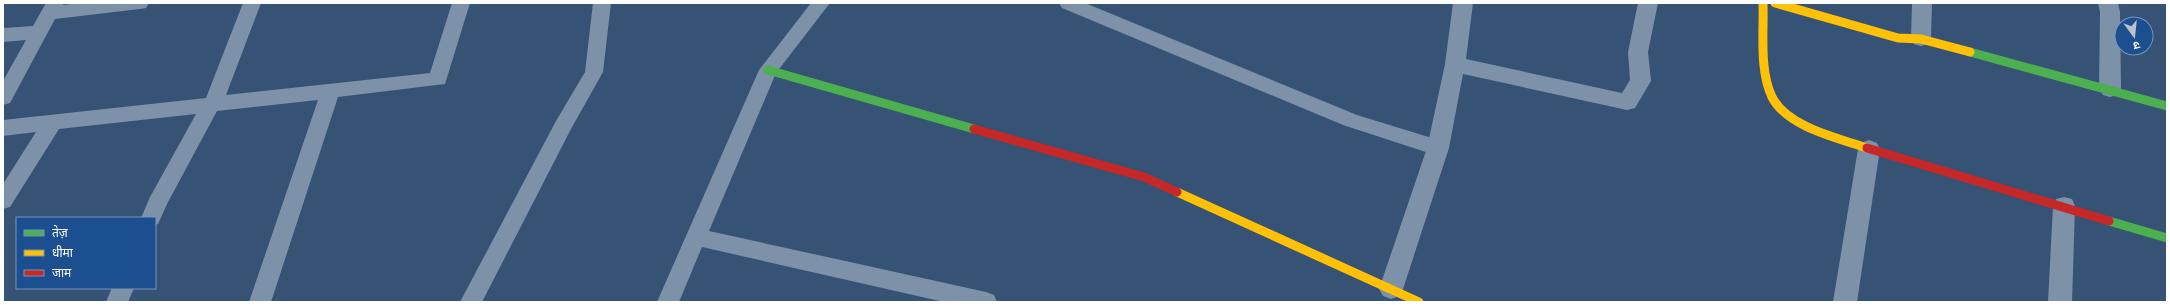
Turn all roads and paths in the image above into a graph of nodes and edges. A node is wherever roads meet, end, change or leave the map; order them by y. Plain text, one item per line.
1 (140, 3) edge
2 (252, 3) edge
3 (461, 3) edge
4 (602, 3) edge
5 (821, 3) edge
6 (1070, 3) edge
7 (1463, 3) edge
8 (1648, 3) edge
9 (1763, 3) edge
10 (1775, 3) edge
11 (1922, 3) edge
12 (2108, 3) edge
13 (52, 8) edge
14 (39, 32) junction
15 (3, 35) edge
16 (1922, 39) junction
17 (1455, 64) junction
18 (768, 70) junction
19 (2110, 89) junction
20 (332, 91) junction
21 (3, 98) edge
22 (213, 105) junction
23 (2167, 106) edge
24 (52, 122) junction
25 (3, 128) edge
26 (1438, 148) junction
27 (1869, 148) junction
28 (3, 201) edge
29 (2064, 206) junction
30 (151, 217) edge
31 (696, 237) junction
32 (2167, 238) edge
33 (123, 289) edge
34 (1391, 289) junction
35 (117, 302) edge
36 (260, 302) edge
37 (471, 302) edge
38 (668, 302) edge
39 (986, 302) edge
40 (1419, 302) edge
41 (1845, 302) edge
42 (2060, 302) edge

1 - 13 lane
2 - 22 lane
3 - 20 lane
4 - 37 lane
5 - 18 lane
6 - 26 lane
7 - 17 street
8 - 17 street
9 - 27 street
10 - 16 street
11 - 16 street
12 - 19 street
13 - 14 lane
14 - 15 lane
14 - 21 lane
16 - 19 street
17 - 26 street
18 - 31 lane
18 - 34 street
19 - 23 street
20 - 22 lane
20 - 36 lane
22 - 24 lane
22 - 30 lane
24 - 25 lane
24 - 28 lane
26 - 34 street
27 - 29 street
27 - 41 street
29 - 32 street
29 - 42 street
31 - 38 lane
31 - 39 lane
33 - 35 lane
34 - 40 street

